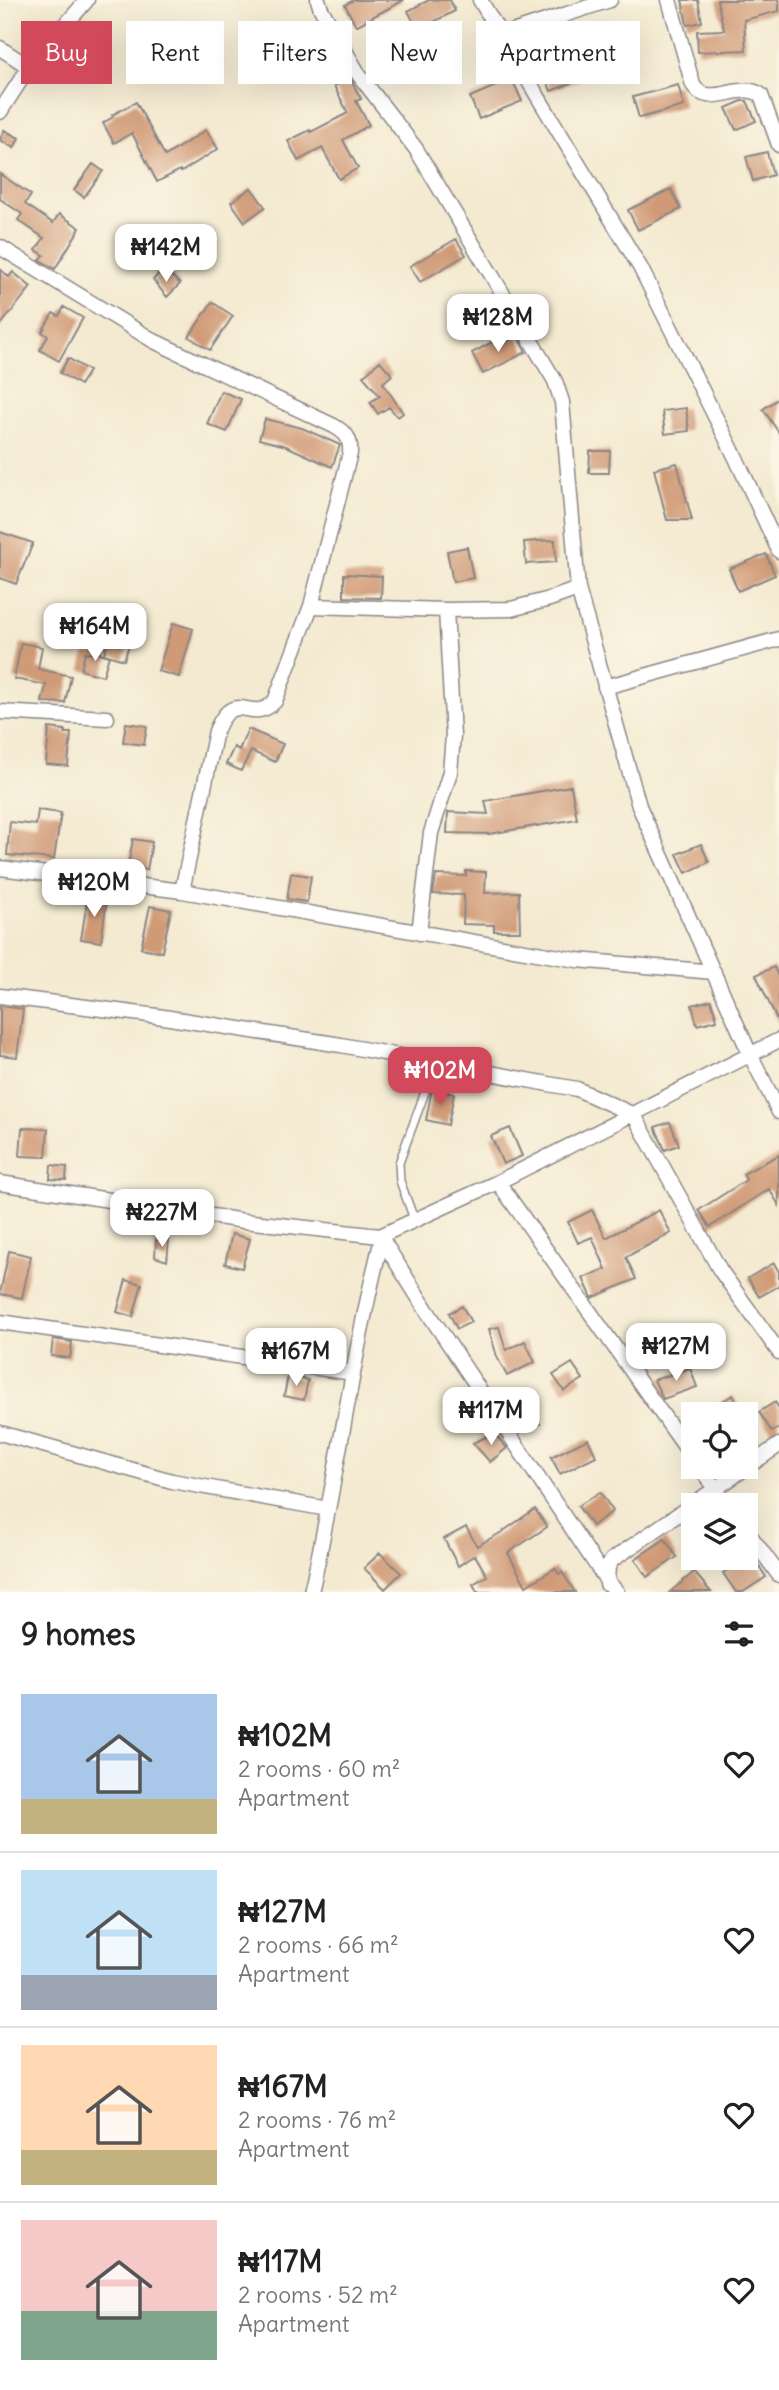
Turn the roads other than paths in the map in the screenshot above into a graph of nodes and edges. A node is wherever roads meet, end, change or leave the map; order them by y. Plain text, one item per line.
1 (87, 0) edge
2 (318, 0) edge
3 (480, 0) edge
4 (610, 0) edge
5 (669, 0) edge
6 (69, 21) edge
7 (492, 21) edge
8 (546, 21) edge
9 (0, 48) edge
10 (21, 62) edge
11 (21, 79) edge
12 (529, 84) edge
13 (0, 112) edge
14 (779, 145) edge
15 (0, 247) edge
16 (779, 551) edge
17 (578, 589) junction
18 (312, 606) junction
19 (446, 610) junction
20 (779, 639) edge
21 (605, 687) junction
22 (0, 712) edge
23 (107, 718) dead end
24 (0, 868) edge
25 (182, 891) junction
26 (419, 933) junction
27 (714, 972) junction
28 (0, 996) edge
29 (779, 1040) edge
30 (750, 1054) junction
31 (425, 1092) dead end
32 (779, 1112) edge
33 (634, 1115) junction
34 (498, 1182) junction
35 (0, 1183) edge
36 (414, 1219) junction
37 (381, 1237) junction
38 (0, 1322) edge
39 (779, 1352) edge
40 (353, 1373) junction
41 (0, 1433) edge
42 (681, 1441) edge
43 (779, 1445) edge
44 (708, 1479) edge
45 (714, 1488) junction
46 (718, 1493) edge
47 (328, 1508) junction
48 (758, 1546) edge
49 (779, 1575) edge
50 (611, 1588) edge
51 (311, 1592) edge

1 - 6 street
2 - 17 street
3 - 7 street
4 - 8 street
5 - 14 street
9 - 10 street
11 - 13 street
12 - 16 street
15 - 18 street
17 - 19 street
17 - 21 street
18 - 19 street
18 - 25 street
19 - 26 street
20 - 21 street
21 - 27 street
22 - 23 street
24 - 25 street
25 - 26 street
26 - 27 street
27 - 30 street
28 - 33 street
29 - 30 street
30 - 32 street
30 - 33 street
31 - 36 lane
33 - 34 street
33 - 39 street
34 - 36 street
34 - 42 street
35 - 37 street
36 - 37 street
37 - 40 street
37 - 50 street
38 - 40 street
40 - 47 street
41 - 47 street
43 - 45 street
44 - 45 street
45 - 46 street
45 - 50 street
47 - 51 street
48 - 49 street

